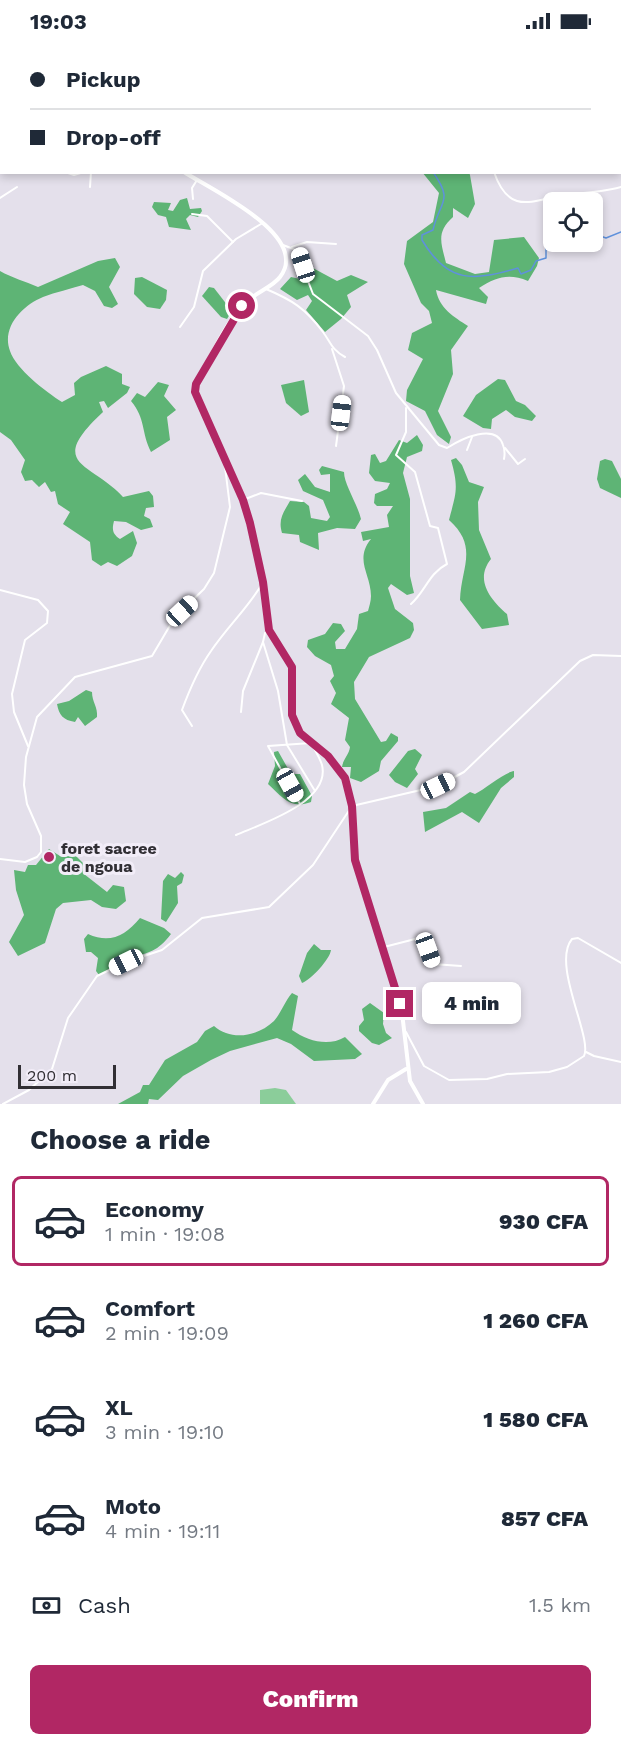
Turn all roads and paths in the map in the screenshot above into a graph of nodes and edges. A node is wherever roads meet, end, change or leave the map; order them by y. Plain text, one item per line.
1 (91, 174) edge
2 (187, 174) edge
3 (495, 174) edge
4 (197, 180) junction
5 (17, 187) dead end
6 (90, 187) dead end
7 (621, 187) edge
8 (0, 198) edge
9 (193, 199) dead end
10 (192, 214) dead end
11 (264, 223) junction
12 (233, 242) junction
13 (336, 244) dead end
14 (283, 245) junction
15 (292, 247) junction
16 (264, 288) junction
17 (180, 327) dead end
18 (332, 349) junction
19 (345, 357) dead end
20 (406, 408) junction
21 (472, 437) junction
22 (336, 446) dead end
23 (503, 446) junction
24 (467, 450) dead end
25 (224, 458) junction
26 (504, 459) dead end
27 (525, 459) dead end
28 (243, 500) junction
29 (302, 501) dead end
30 (263, 582) junction
31 (0, 590) edge
32 (411, 604) dead end
33 (269, 630) junction
34 (263, 642) junction
35 (621, 656) edge
36 (241, 712) dead end
37 (192, 726) dead end
38 (311, 743) junction
39 (287, 745) junction
40 (28, 746) junction
41 (315, 792) junction
42 (300, 804) junction
43 (352, 806) junction
44 (236, 836) dead end
45 (0, 859) edge
46 (384, 947) junction
47 (621, 963) edge
48 (461, 966) dead end
49 (405, 1031) junction
50 (586, 1052) junction
51 (621, 1062) edge
52 (407, 1069) junction
53 (3, 1104) edge
54 (373, 1104) edge
55 (423, 1104) edge

1 - 6 street
2 - 4 main road
3 - 7 street
4 - 9 street
4 - 11 main road
5 - 8 street
10 - 12 street
11 - 12 street
11 - 14 main road
12 - 17 street
13 - 15 street
14 - 15 street
14 - 16 main road
15 - 20 street
16 - 18 street
16 - 25 main road
18 - 19 street
18 - 22 street
20 - 21 street
20 - 32 street
21 - 23 street
21 - 24 street
23 - 26 street
23 - 27 street
25 - 28 main road
25 - 40 street
28 - 29 street
28 - 30 main road
30 - 33 main road
30 - 37 street
31 - 40 street
33 - 34 street
33 - 38 main road
34 - 36 street
34 - 39 street
35 - 43 street
38 - 39 street
38 - 41 street
38 - 43 main road
39 - 41 street
39 - 42 street
40 - 45 street
41 - 42 street
42 - 44 street
43 - 46 main road
43 - 53 street
46 - 48 street
46 - 49 main road
47 - 50 street
49 - 50 street
49 - 52 main road
50 - 51 street
52 - 54 main road
52 - 55 main road

